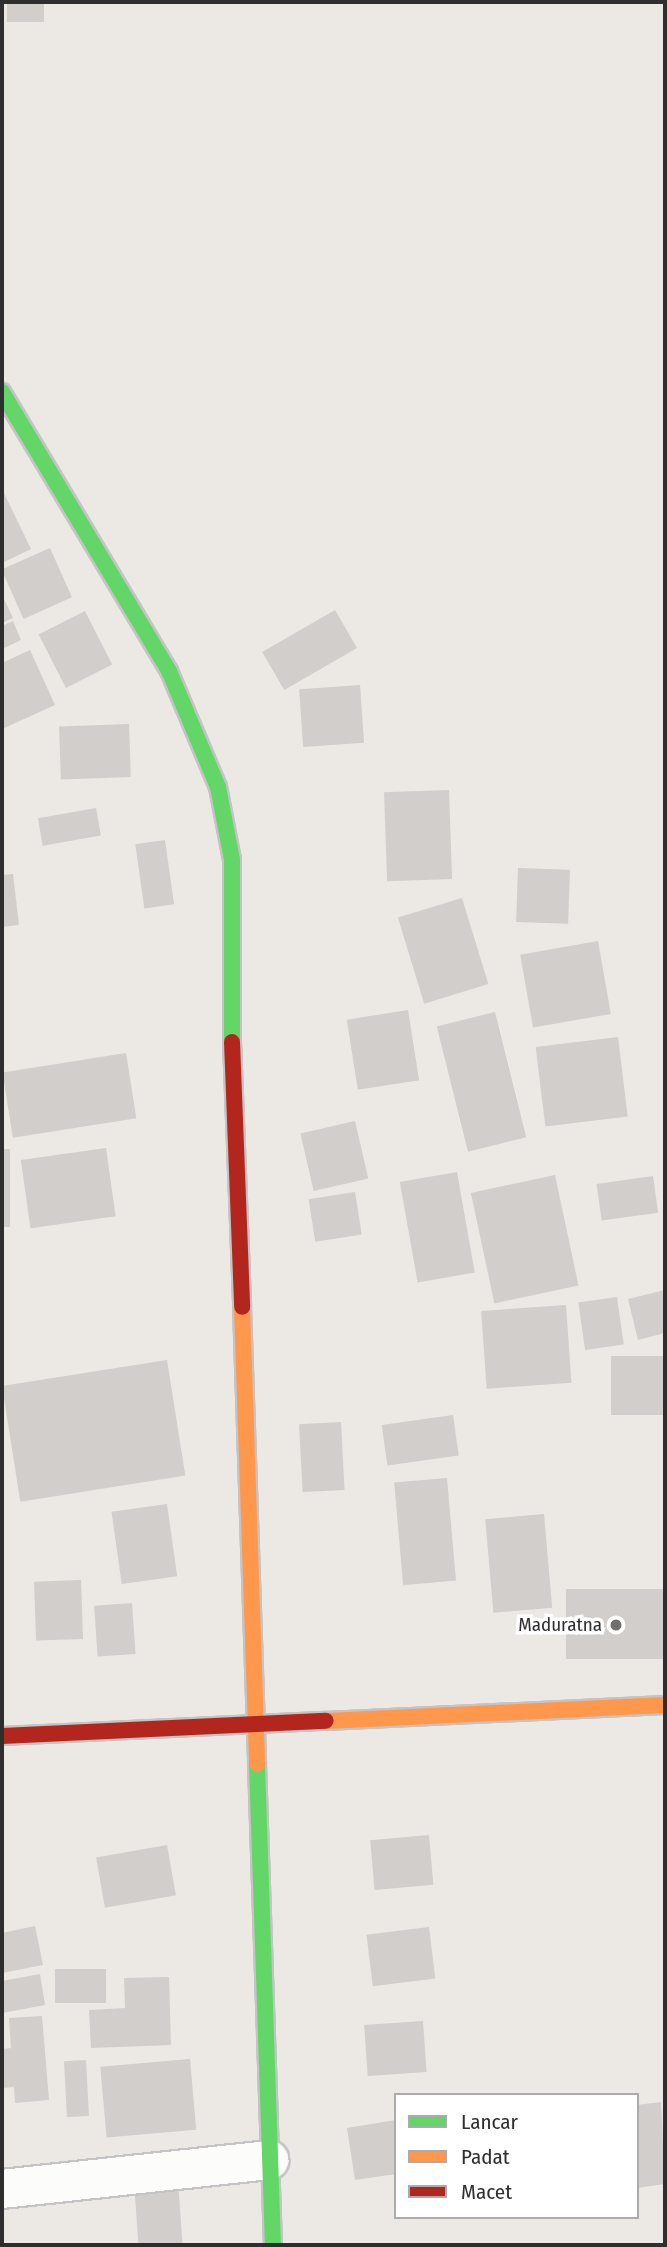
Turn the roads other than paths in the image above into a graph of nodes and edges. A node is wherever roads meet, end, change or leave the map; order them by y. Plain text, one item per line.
1 (2, 393) edge
2 (665, 1705) edge
3 (256, 1725) junction
4 (2, 1736) edge
5 (269, 2160) junction
6 (2, 2189) edge
7 (273, 2245) edge

1 - 3 street
2 - 3 street
3 - 4 street
3 - 5 street
5 - 6 street
5 - 7 street

